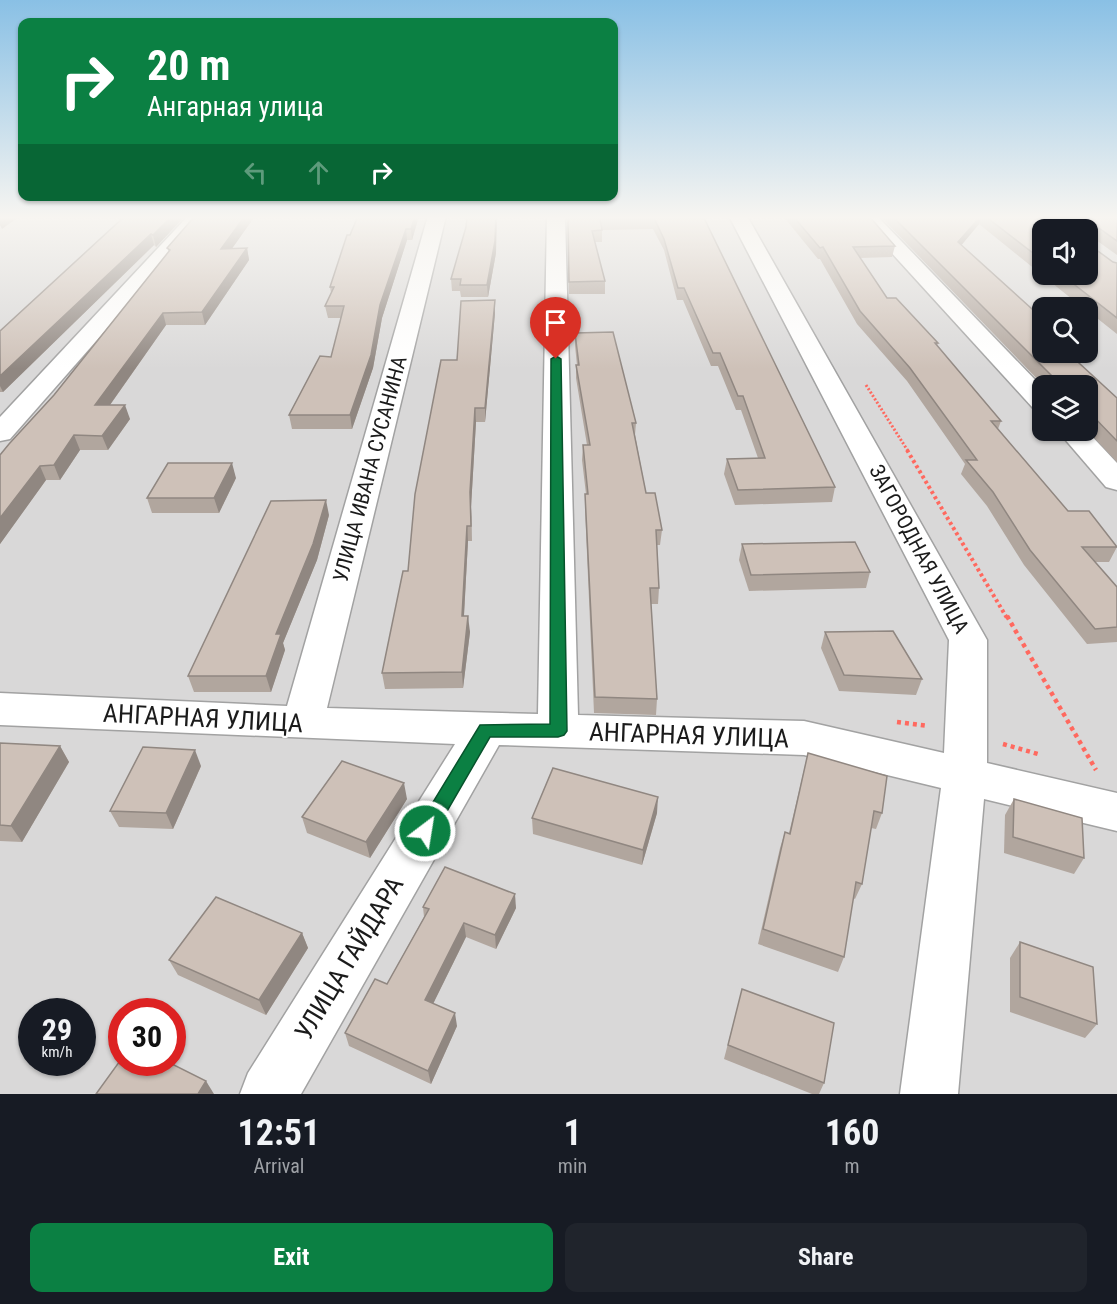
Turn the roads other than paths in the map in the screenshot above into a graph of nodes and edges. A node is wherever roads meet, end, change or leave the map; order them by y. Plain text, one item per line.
1 (151, 267) edge
2 (424, 267) edge
3 (556, 267) edge
4 (766, 267) edge
5 (915, 267) edge
6 (1032, 391) edge
7 (0, 433) edge
8 (1080, 441) edge
9 (1117, 481) edge
10 (0, 709) edge
11 (303, 723) junction
12 (486, 730) junction
13 (558, 731) junction
14 (965, 774) junction
15 (1117, 812) edge
16 (269, 1094) edge
17 (929, 1094) edge

1 - 7 street
2 - 11 street, УЛИЦА ИВАНА СУСАНИНА
3 - 13 street
4 - 14 street, ЗАГОРОДНАЯ УЛИЦА
5 - 6 street
8 - 9 street
10 - 11 street, АНГАРНАЯ УЛИЦА
11 - 12 street, АНГАРНАЯ УЛИЦА
12 - 13 street, АНГАРНАЯ УЛИЦА
12 - 16 street, УЛИЦА ГАЙДАРА
13 - 14 street, АНГАРНАЯ УЛИЦА
14 - 15 street, АНГАРНАЯ УЛИЦА
14 - 17 street, ЗАГОРОДНАЯ УЛИЦА

